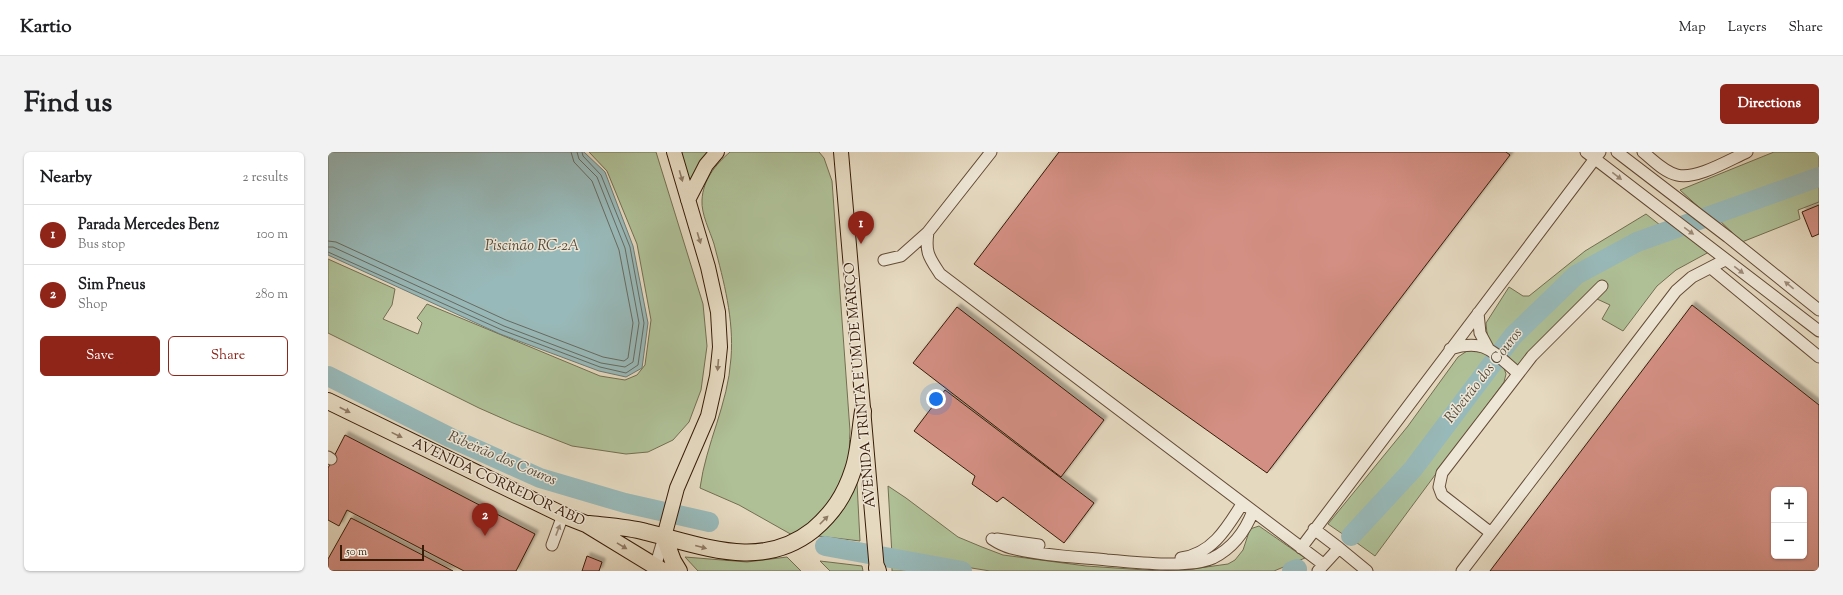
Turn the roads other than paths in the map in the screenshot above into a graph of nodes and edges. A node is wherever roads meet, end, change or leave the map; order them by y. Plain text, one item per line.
1 (674, 152) edge
2 (717, 152) edge
3 (832, 152) edge
4 (841, 152) edge
5 (992, 152) edge
6 (1616, 152) edge
7 (1643, 152) edge
8 (1748, 152) edge
9 (1594, 154) edge
10 (843, 177) junction
11 (688, 200) junction
12 (928, 232) junction
13 (884, 260) dead end
14 (1725, 260) junction
15 (1711, 268) junction
16 (1602, 286) dead end
17 (1819, 310) edge
18 (1478, 312) junction
19 (1819, 331) edge
20 (1488, 348) junction
21 (1450, 349) junction
22 (1819, 357) edge
23 (1518, 373) junction
24 (328, 401) edge
25 (863, 411) junction
26 (1242, 504) junction
27 (1253, 511) junction
28 (563, 515) junction
29 (586, 524) junction
30 (1314, 529) junction
31 (664, 532) junction
32 (1492, 533) junction
33 (552, 546) dead end
34 (1301, 548) junction
35 (1339, 548) junction
36 (877, 568) edge
37 (1320, 568) edge
38 (657, 569) edge
39 (679, 571) edge
40 (1367, 571) edge
41 (1462, 571) edge

1 -> 11 main road
2 - 11 main road
3 - 10 main road
4 - 10 main road, AVENIDA TRINTA E UM DE MARÇO
5 - 12 lane
17 -> 6 lane
7 - 8 lane
9 -> 14 lane
9 - 18 lane
10 - 25 main road, AVENIDA TRINTA E UM DE MARÇO
11 -> 31 main road
12 - 13 lane
12 - 26 lane
14 - 15 lane
14 -> 19 lane
15 - 22 lane
15 - 32 lane
16 - 23 lane
18 - 20 lane
18 - 21 lane
20 - 21 lane
20 - 23 lane
21 - 30 lane
23 - 32 lane
24 -> 28 highway, AVENIDA CORREDOR ABD
31 -> 25 highway
25 - 36 main road, AVENIDA TRINTA E UM DE MARÇO
26 - 27 lane
26 - 27 lane
27 - 34 lane
28 - 29 highway, AVENIDA CORREDOR ABD
33 -> 28 lane
29 - 31 highway
29 -> 38 highway, AVENIDA CORREDOR ABD
30 - 34 lane
30 - 35 lane
31 - 38 lane
31 - 39 highway
32 - 41 lane
34 - 37 lane
35 - 37 lane
35 - 40 lane

